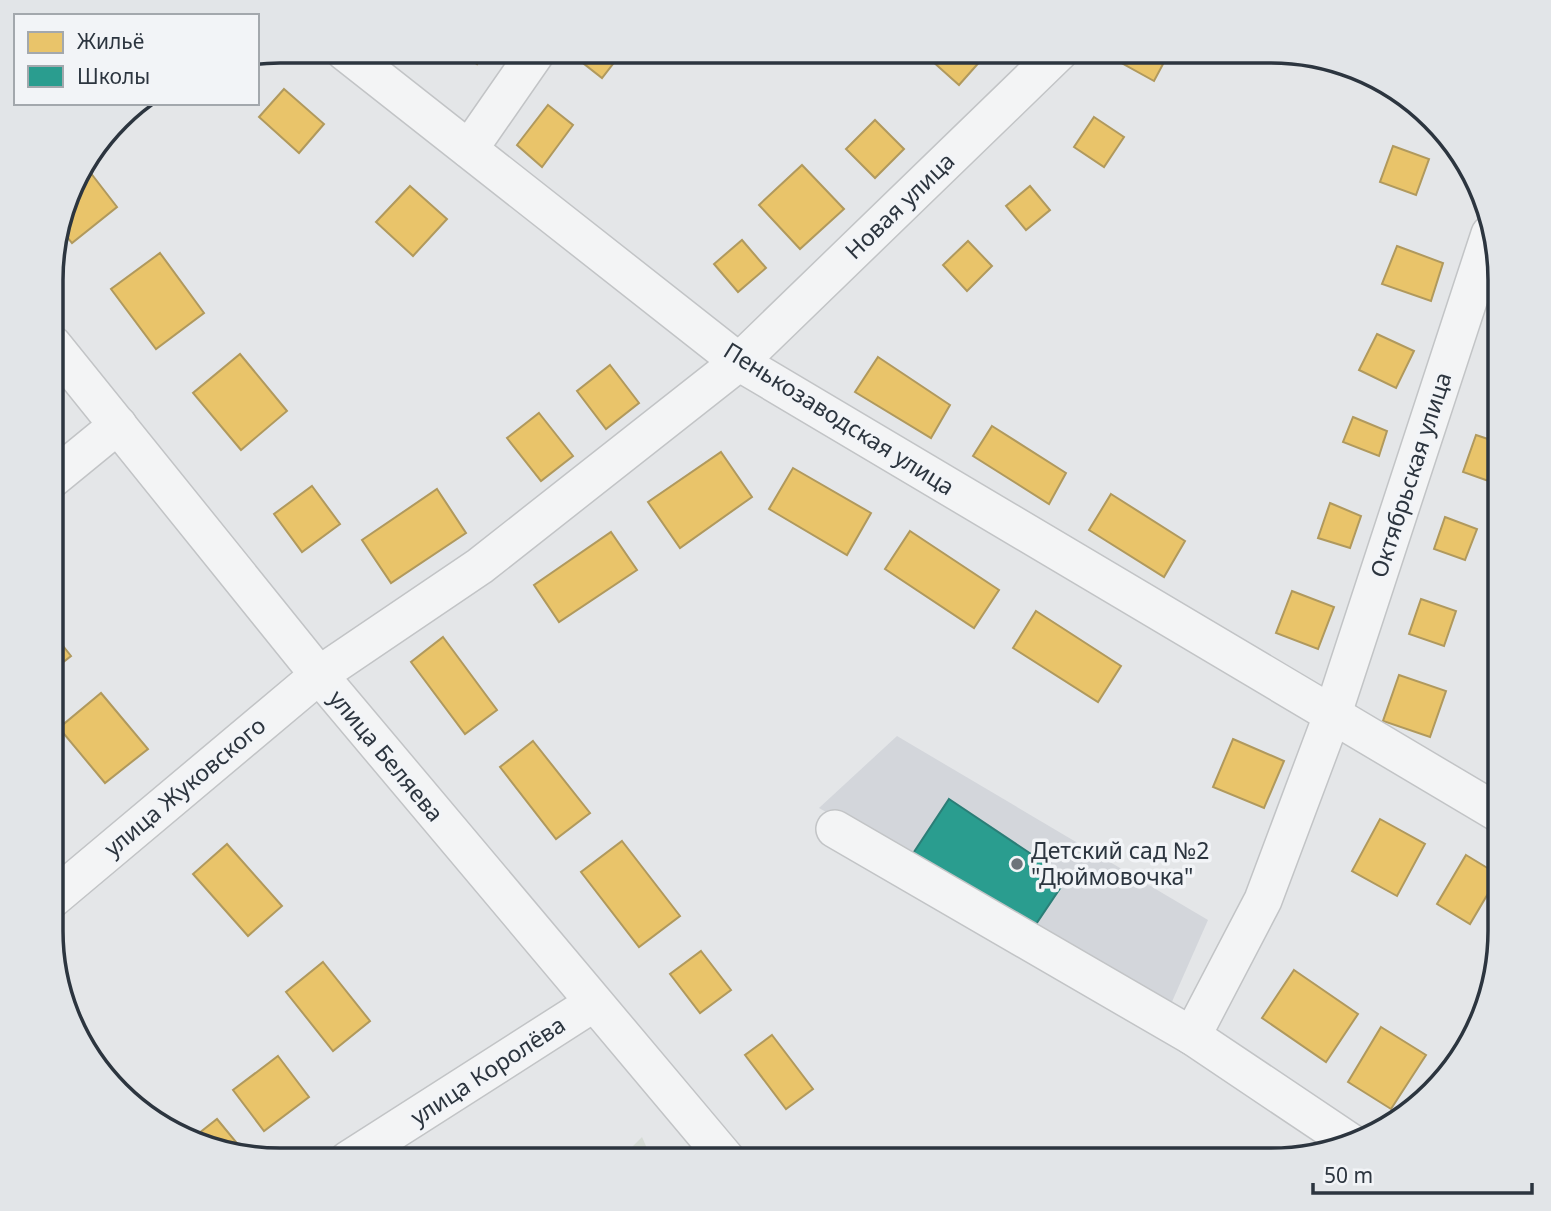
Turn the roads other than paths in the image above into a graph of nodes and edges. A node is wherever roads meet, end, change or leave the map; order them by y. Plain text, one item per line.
1 (359, 63) edge
2 (529, 63) edge
3 (1048, 63) edge
4 (470, 149) junction
5 (1485, 248) edge
6 (63, 358) edge
7 (739, 362) junction
8 (118, 425) junction
9 (63, 470) edge
10 (318, 675) junction
11 (1332, 716) junction
12 (1488, 807) edge
13 (835, 829) dead end
14 (63, 890) edge
15 (593, 1004) junction
16 (1192, 1036) junction
17 (1341, 1136) edge
18 (367, 1148) edge
19 (717, 1148) edge

1 - 4 street, Пенькозаводская улица
2 - 4 street
3 - 7 street, Новая улица
4 - 7 street, Пенькозаводская улица
5 - 11 street, Октябрьская улица
6 - 8 street, улица Беляева
7 - 10 street, Новая улица
7 - 11 street, Пенькозаводская улица
8 - 9 street
8 - 10 street, улица Беляева
10 - 14 street, улица Жуковского
10 - 15 street, улица Беляева
11 - 12 street, Пенькозаводская улица
11 - 16 street
13 - 16 street
15 - 18 street, улица Королёва
15 - 19 street, улица Беляева
16 - 17 street

